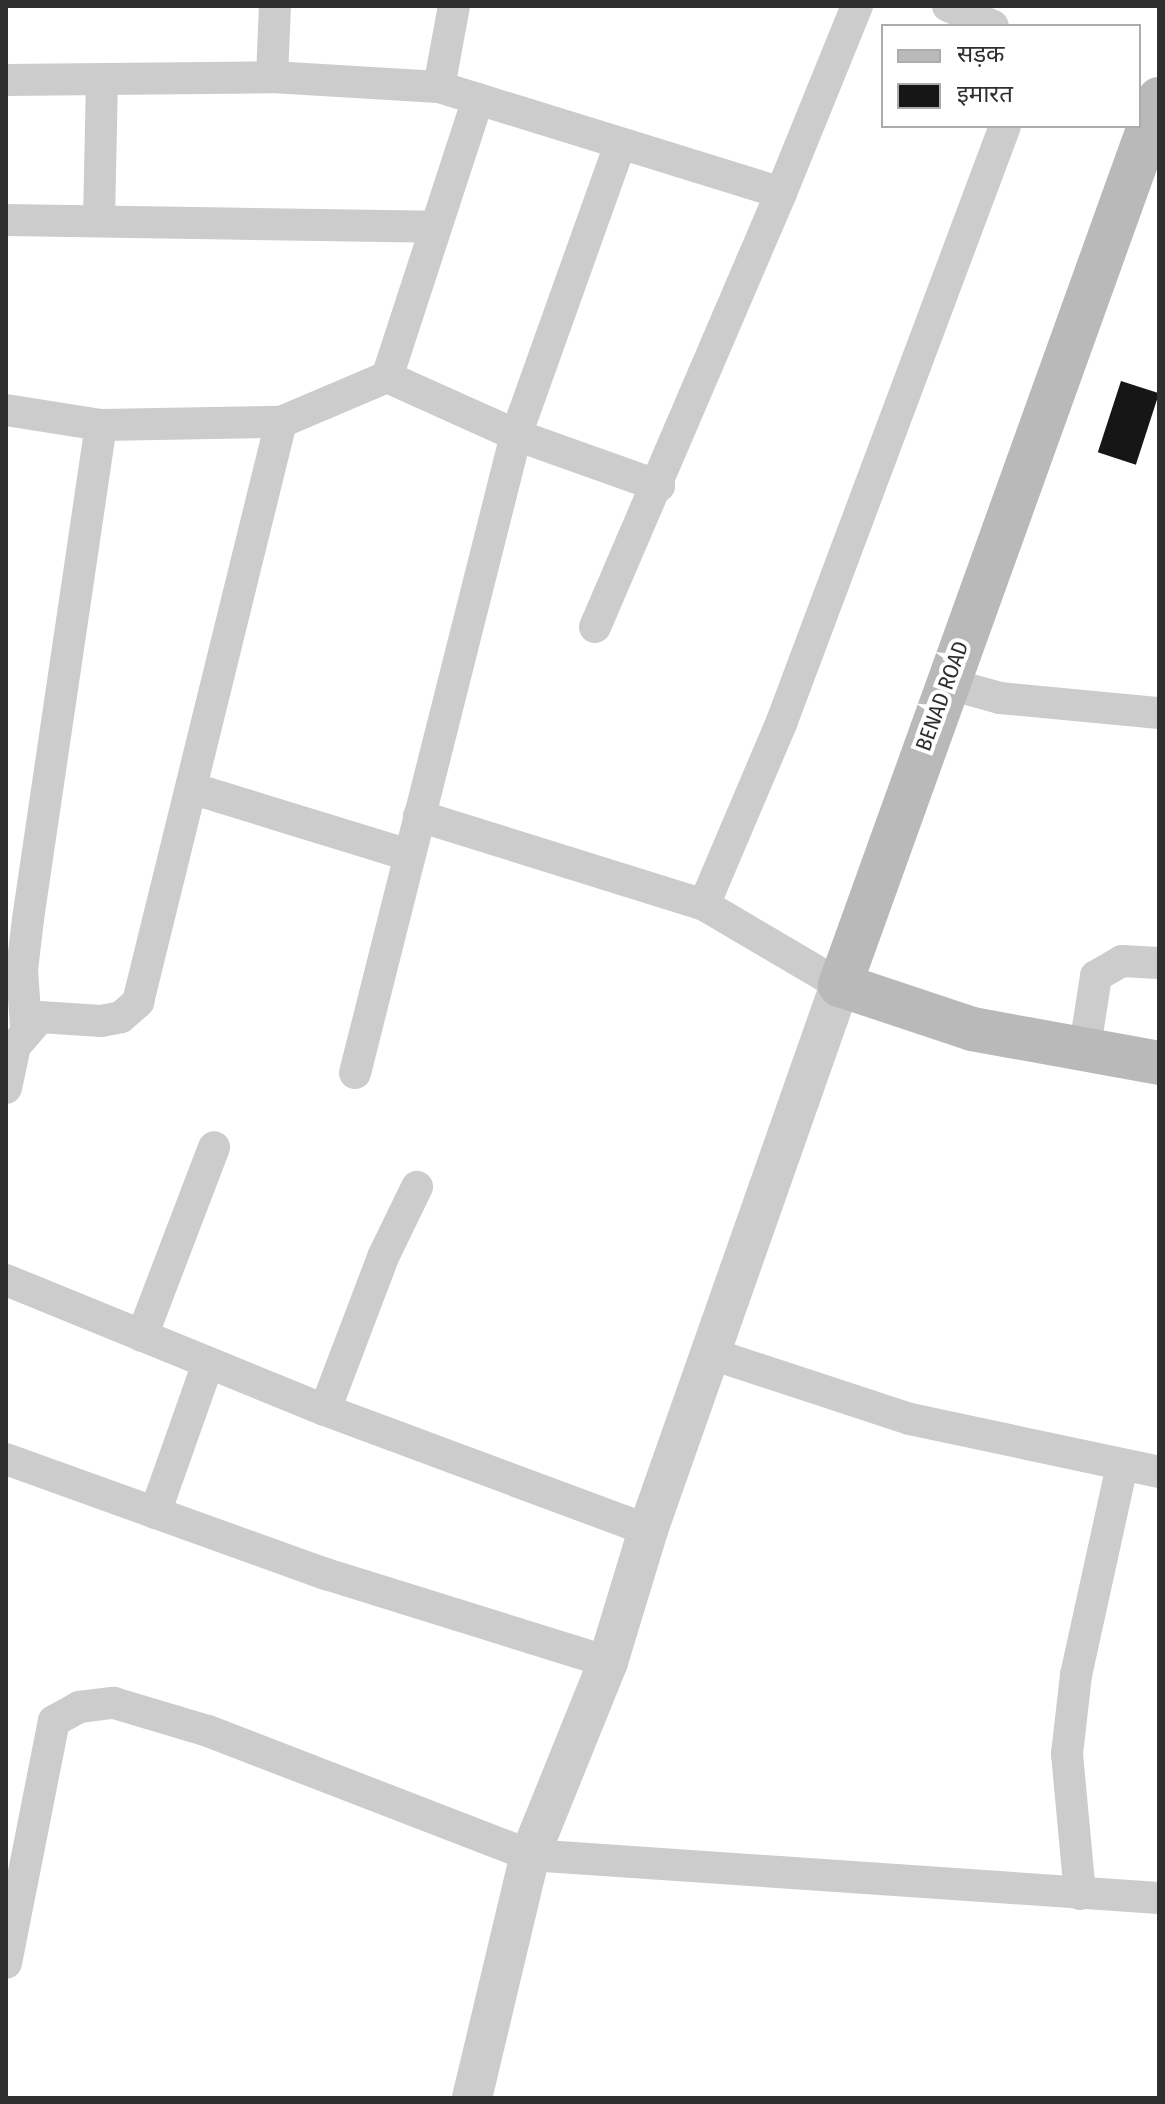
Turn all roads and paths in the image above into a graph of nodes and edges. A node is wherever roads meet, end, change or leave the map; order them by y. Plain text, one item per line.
1 (275, 6) edge
2 (454, 6) edge
3 (857, 6) edge
4 (948, 6) edge
5 (988, 24) edge
6 (272, 77) junction
7 (6, 80) edge
8 (102, 82) junction
9 (439, 87) junction
10 (478, 99) junction
11 (1159, 99) edge
12 (1004, 128) edge
13 (619, 147) junction
14 (781, 193) junction
15 (6, 220) edge
16 (99, 221) junction
17 (434, 227) junction
18 (387, 377) junction
19 (6, 410) edge
20 (281, 422) junction
21 (101, 425) junction
22 (516, 435) junction
23 (659, 486) junction
24 (595, 627) dead end
25 (946, 683) junction
26 (1154, 704) edge
27 (194, 789) junction
28 (419, 816) junction
29 (409, 855) junction
30 (704, 905) junction
31 (1159, 963) edge
32 (840, 985) junction
33 (26, 1027) junction
34 (1084, 1053) junction
35 (1159, 1063) edge
36 (355, 1073) dead end
37 (6, 1088) edge
38 (214, 1147) dead end
39 (417, 1187) dead end
40 (6, 1280) edge
41 (142, 1336) junction
42 (715, 1355) junction
43 (208, 1363) junction
44 (325, 1410) junction
45 (6, 1459) edge
46 (1122, 1465) junction
47 (1159, 1472) edge
48 (155, 1513) junction
49 (648, 1530) junction
50 (608, 1662) junction
51 (530, 1855) junction
52 (1080, 1894) junction
53 (1159, 1898) edge
54 (10, 1916) edge
55 (6, 1963) edge
56 (472, 2098) edge

1 - 6 street
2 - 9 street
3 - 14 street
4 - 5 street
6 - 8 street
6 - 9 street
7 - 8 street
8 - 16 street
9 - 10 street
10 - 13 street
10 - 17 street
11 - 25 main road, BENAD ROAD
12 - 30 street
13 - 14 street
13 - 22 street
14 - 23 street
15 - 16 street
16 - 17 street
17 - 18 street
18 - 20 street
18 - 22 street
19 - 21 street
20 - 21 street
20 - 27 street
21 - 33 street
22 - 23 street
22 - 28 street
23 - 24 street
25 - 26 street
25 - 32 main road, BENAD ROAD
27 - 29 street
27 - 33 street
28 - 29 street
28 - 30 street
29 - 36 street
30 - 32 street
31 - 34 street
32 - 34 main road
32 - 42 street
33 - 37 street
34 - 35 main road
38 - 41 street
39 - 44 street
40 - 41 street
41 - 43 street
42 - 46 street
42 - 49 street
43 - 44 street
43 - 48 street
44 - 49 street
45 - 48 street
46 - 47 street
46 - 52 street
48 - 50 street
49 - 50 street
50 - 51 street
51 - 52 street
51 - 54 street
51 - 56 street
52 - 53 street
54 - 55 street

